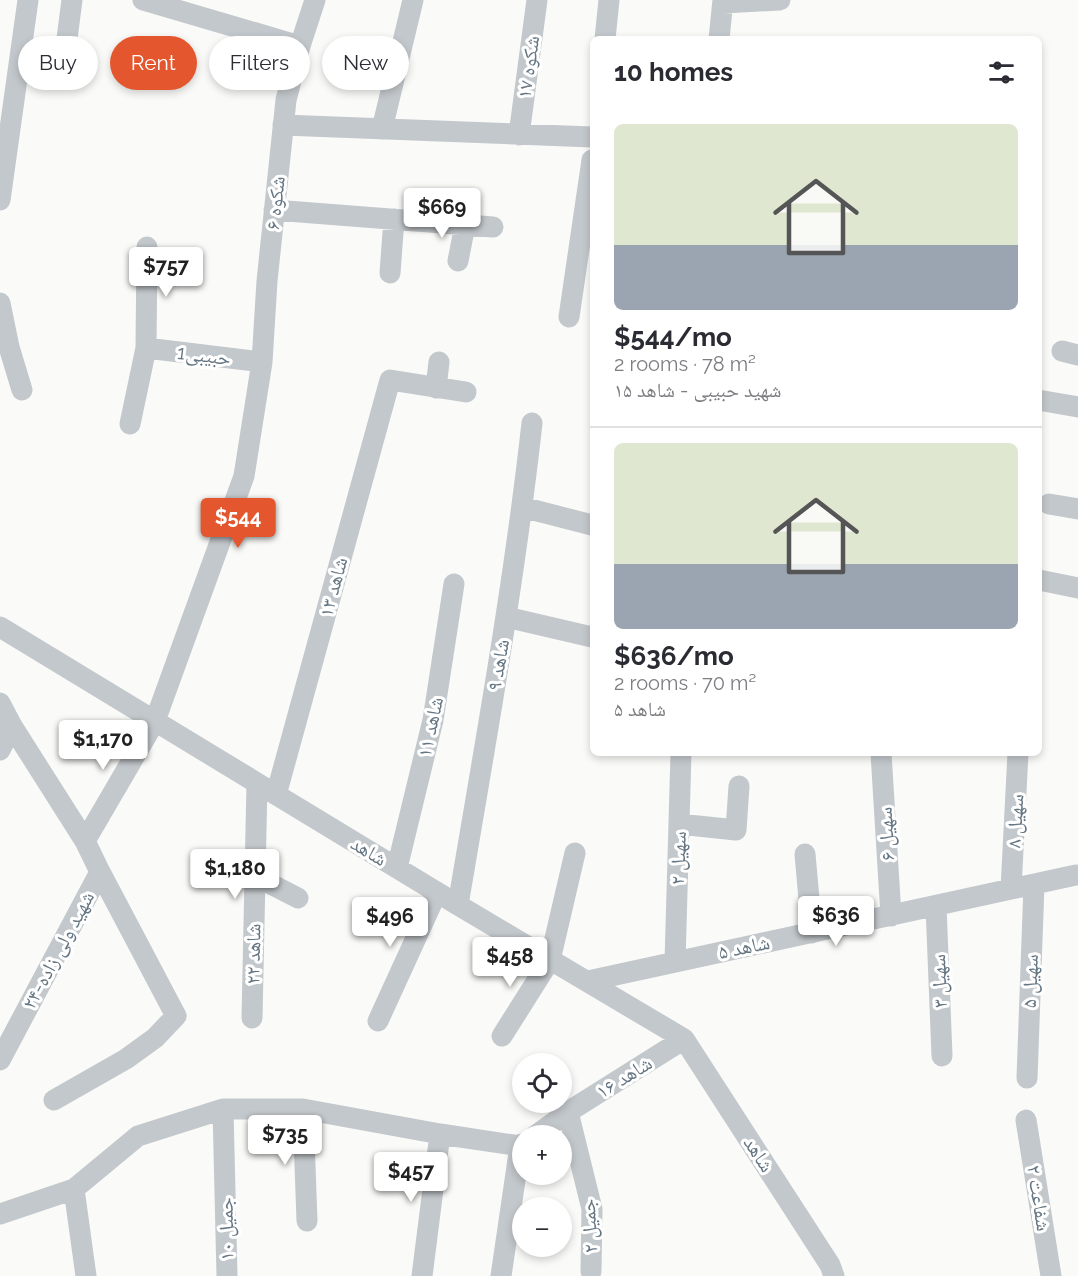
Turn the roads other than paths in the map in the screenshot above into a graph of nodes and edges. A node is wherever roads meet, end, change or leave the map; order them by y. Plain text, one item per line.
1 (28, 0) edge
2 (72, 0) edge
3 (143, 0) edge
4 (315, 0) edge
5 (413, 0) edge
6 (537, 0) edge
7 (609, 0) edge
8 (780, 0) edge
9 (723, 2) edge
10 (214, 10) edge
11 (67, 36) edge
12 (276, 36) edge
13 (303, 36) edge
14 (605, 36) edge
15 (719, 36) edge
16 (289, 90) edge
17 (283, 125) junction
18 (382, 129) junction
19 (519, 135) junction
20 (590, 137) edge
21 (590, 174) edge
22 (0, 200) edge
23 (274, 210) junction
24 (394, 219) junction
25 (465, 225) junction
26 (493, 227) dead end
27 (147, 247) dead end
28 (458, 261) dead end
29 (390, 273) dead end
30 (0, 303) edge
31 (569, 317) dead end
32 (4, 347) edge
33 (146, 348) junction
34 (262, 362) junction
35 (439, 362) dead end
36 (436, 388) junction
37 (22, 390) dead end
38 (466, 392) dead end
39 (1042, 401) edge
40 (1078, 407) edge
41 (532, 423) dead end
42 (130, 424) dead end
43 (1049, 504) dead end
44 (522, 507) junction
45 (1078, 509) edge
46 (590, 524) edge
47 (1042, 581) edge
48 (454, 584) dead end
49 (1078, 588) edge
50 (506, 617) junction
51 (0, 627) edge
52 (590, 637) edge
53 (0, 703) edge
54 (154, 721) junction
55 (12, 726) junction
56 (0, 750) edge
57 (681, 756) edge
58 (881, 756) edge
59 (1018, 756) edge
60 (257, 783) junction
61 (739, 786) dead end
62 (276, 795) junction
63 (679, 824) junction
64 (86, 841) junction
65 (575, 853) dead end
66 (805, 854) dead end
67 (397, 868) junction
68 (100, 872) junction
69 (1078, 874) edge
70 (255, 876) junction
71 (1034, 885) junction
72 (1011, 890) junction
73 (437, 892) junction
74 (298, 898) dead end
75 (458, 905) junction
76 (936, 906) junction
77 (891, 915) junction
78 (812, 933) junction
79 (550, 960) junction
80 (675, 962) junction
81 (588, 981) junction
82 (252, 1018) dead end
83 (378, 1021) dead end
84 (502, 1036) dead end
85 (684, 1039) junction
86 (942, 1056) dead end
87 (0, 1060) edge
88 (1026, 1078) dead end
89 (54, 1100) dead end
90 (223, 1109) junction
91 (303, 1109) junction
92 (572, 1109) edge
93 (567, 1113) edge
94 (568, 1113) edge
95 (1026, 1120) dead end
96 (550, 1125) edge
97 (440, 1134) junction
98 (512, 1141) edge
99 (518, 1185) edge
100 (74, 1189) junction
101 (0, 1214) edge
102 (307, 1221) dead end
103 (591, 1271) dead end
104 (86, 1276) edge
105 (227, 1276) edge
106 (422, 1276) edge
107 (501, 1276) edge
108 (834, 1276) edge
109 (1052, 1276) edge

1 - 22 street
2 - 11 street
3 - 10 street
4 - 13 street, شکوه ۶
5 - 18 street
6 - 19 street, شکوه ۱۷
7 - 14 street
8 - 9 street
9 - 15 street
10 - 12 street
16 - 17 street, شکوه ۶
17 - 18 street
17 - 23 street, شکوه ۶
18 - 19 street
19 - 20 street
21 - 31 street
23 - 24 street
23 - 34 street, شکوه ۶
24 - 25 street
24 - 29 street
25 - 26 street
25 - 28 street
27 - 33 street
30 - 32 street
32 - 37 street
33 - 34 street, حبیبی1
33 - 42 street
34 - 54 street, شکوه ۶
35 - 36 street
36 - 38 street
36 - 62 street, شاهد ۱۳
39 - 40 street
41 - 44 street, شاهد ۹
43 - 45 street
44 - 46 street
44 - 50 street, شاهد ۹
47 - 49 street
48 - 67 street, شاهد ۱۱
50 - 52 street
50 - 75 street, شاهد ۹
51 - 54 street, شاهد
53 - 55 street
54 - 60 street, شاهد
54 - 64 street, شکوه ۶
55 - 56 street
55 - 64 street
57 - 63 street, سهیل ۲
58 - 77 street, سهیل ۶
59 - 72 street, سهیل ۸
60 - 62 street, شاهد
60 - 70 street, شاهد ۲۲
61 - 63 street
62 - 67 street, شاهد
63 - 80 street, سهیل ۲
64 - 68 street
65 - 79 street
66 - 78 street
67 - 73 street, شاهد
68 - 87 street, شهید ولی زاده-۲۴
68 - 89 street
69 - 71 street, شاهد ۵
70 - 74 street
70 - 82 street, شاهد ۲۲
71 - 72 street, شاهد ۵
71 - 88 street, سهیل ۵
72 - 76 street, شاهد ۵
73 - 75 street, شاهد
73 - 83 street
75 - 79 street, شاهد
76 - 77 street, شاهد ۵
76 - 86 street, سهیل ۳
77 - 78 street, شاهد ۵
78 - 80 street, شاهد ۵
79 - 81 street, شاهد
79 - 84 street
80 - 81 street, شاهد ۵
81 - 85 street, شاهد
85 - 92 street, شاهد ۱۶
85 - 108 street, شاهد
90 - 91 street
90 - 100 street
90 - 105 street, جمیل ۱۰
91 - 97 street
91 - 102 street
93 - 96 street, شاهد ۱۶
94 - 103 street, جمیل ۲
95 - 109 street, شفاعت ۲
97 - 98 street
97 - 106 street
99 - 107 street
100 - 101 street
100 - 104 street

